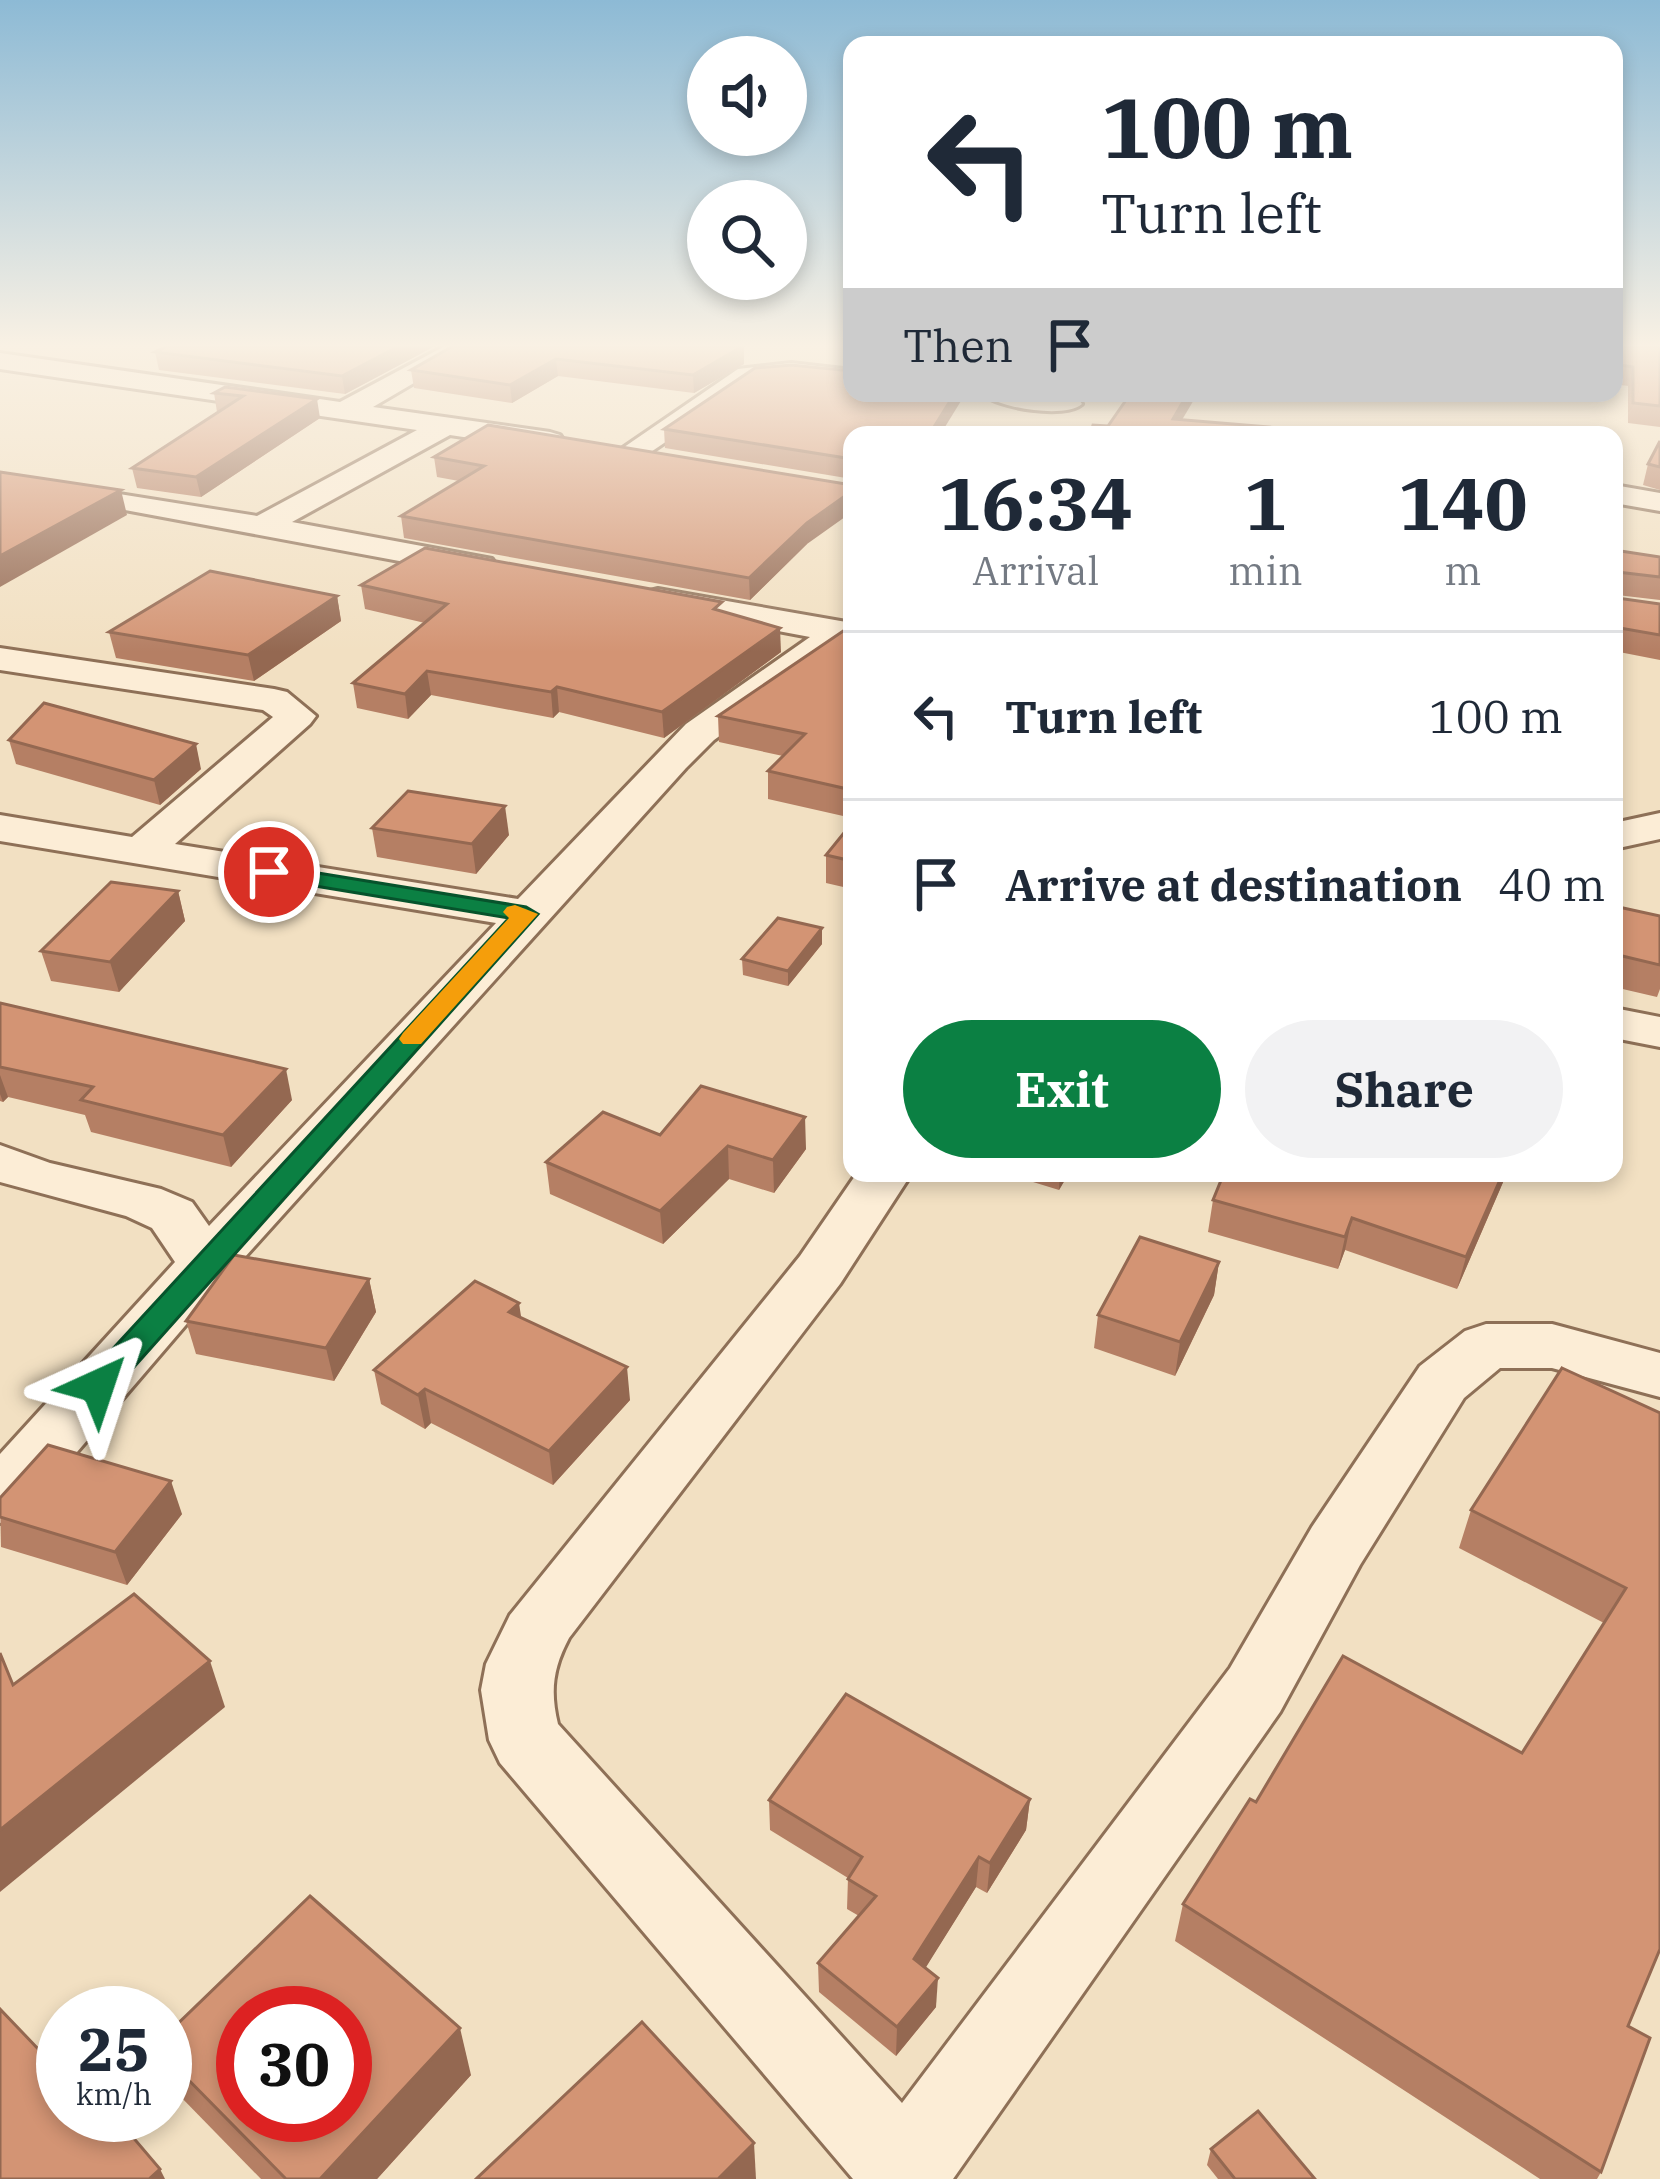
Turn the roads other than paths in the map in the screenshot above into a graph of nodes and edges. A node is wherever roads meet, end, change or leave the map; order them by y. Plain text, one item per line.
1 (405, 448) edge
2 (591, 448) edge
3 (610, 448) edge
4 (606, 450) junction
5 (673, 461) edge
6 (0, 484) edge
7 (1623, 496) edge
8 (1660, 502) edge
9 (262, 526) junction
10 (517, 573) edge
11 (632, 594) edge
12 (843, 632) edge
13 (843, 635) edge
14 (0, 659) edge
15 (1660, 826) edge
16 (0, 827) edge
17 (1623, 834) edge
18 (141, 851) junction
19 (526, 914) junction
20 (1623, 1025) edge
21 (1660, 1032) edge
22 (0, 1162) edge
23 (879, 1182) edge
24 (206, 1264) junction
25 (1660, 1376) edge
26 (0, 1497) edge
27 (903, 2176) edge

1 - 9 street
2 - 4 street
3 - 4 street
4 - 5 street
6 - 9 street
7 - 8 street
9 - 10 street
11 - 12 street
13 - 19 street
14 - 18 street
15 - 17 street
16 - 18 street
18 - 19 street
19 - 24 street
20 - 21 street
22 - 24 street
23 - 27 street
24 - 26 street
25 - 27 street

